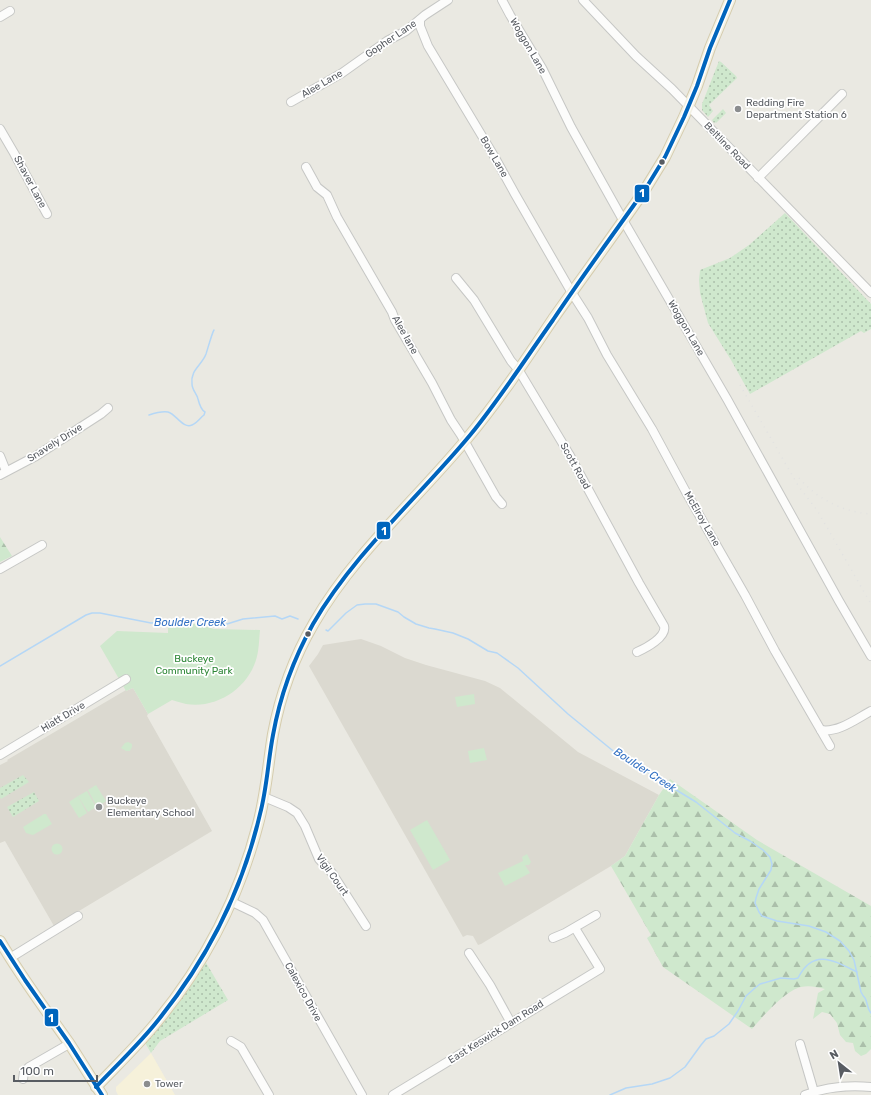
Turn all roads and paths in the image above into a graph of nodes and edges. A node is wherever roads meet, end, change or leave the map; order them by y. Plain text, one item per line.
1 (448, 0) edge
2 (502, 0) edge
3 (583, 0) edge
4 (730, 0) edge
5 (10, 11) dead end
6 (0, 17) edge
7 (420, 20) junction
8 (353, 65) joint
9 (842, 94) dead end
10 (291, 102) dead end
11 (688, 106) junction
12 (0, 130) edge
13 (306, 167) dead end
14 (758, 178) junction
15 (47, 214) dead end
16 (623, 220) junction
17 (456, 278) dead end
18 (572, 292) junction
19 (871, 293) edge
20 (518, 370) junction
21 (108, 408) dead end
22 (464, 442) junction
23 (0, 456) edge
24 (3, 473) edge
25 (502, 504) dead end
26 (42, 544) dead end
27 (0, 569) edge
28 (637, 652) dead end
29 (871, 656) edge
30 (126, 679) dead end
31 (871, 711) edge
32 (821, 730) junction
33 (830, 746) dead end
34 (0, 755) edge
35 (264, 797) junction
36 (232, 902) junction
37 (596, 915) dead end
38 (78, 916) dead end
39 (366, 926) dead end
40 (575, 928) junction
41 (553, 938) dead end
42 (0, 941) edge
43 (469, 953) dead end
44 (10, 958) junction
45 (511, 1023) junction
46 (231, 1041) dead end
47 (69, 1044) junction
48 (800, 1044) dead end
49 (23, 1079) dead end
50 (871, 1087) edge
51 (99, 1091) edge
52 (814, 1092) junction
53 (269, 1095) edge
54 (362, 1095) edge
55 (392, 1095) edge
56 (805, 1095) edge

1 - 7 street, Gopher Lane
2 - 16 street, Woggon Lane
3 - 11 street, Beltline Road
4 - 11 main road
5 - 6 street
7 - 8 street, Gopher Lane
7 - 18 street, Bow Lane
8 - 10 street, Alee Lane
9 - 14 street
11 - 14 street, Beltline Road
11 - 16 main road
12 - 15 street, Shaver Lane
13 - 22 street, Alee lane
14 - 19 street, Beltline Road
16 - 18 main road
16 - 29 street, Woggon Lane
17 - 20 street, Scott Road
18 - 20 main road
18 - 32 street, McElroy Lane
20 - 22 main road
20 - 28 street, Scott Road
21 - 24 street, Snavely Drive
22 - 25 street, Alee lane
22 - 35 main road
23 - 24 street
26 - 27 street
30 - 34 street, Hiatt Drive
31 - 32 street
32 - 33 street, McElroy Lane
35 - 36 main road
35 - 39 street, Vigil Court
36 - 51 main road
36 - 54 street, Calexico Drive
37 - 40 street
38 - 44 street
40 - 41 street
40 - 45 street, East Keswick Dam Road
42 - 44 main road
43 - 45 street
44 - 47 main road
45 - 55 street, East Keswick Dam Road
46 - 53 street
47 - 49 street
47 - 51 main road
48 - 52 street
50 - 52 street
52 - 56 street

